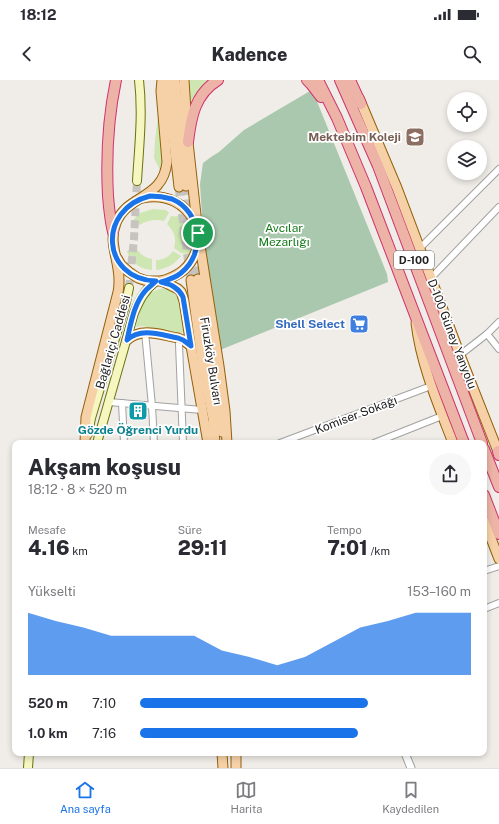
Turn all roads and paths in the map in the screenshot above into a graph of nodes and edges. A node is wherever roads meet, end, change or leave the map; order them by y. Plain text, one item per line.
1 (116, 80) edge
2 (139, 80) edge
3 (162, 80) edge
4 (167, 80) edge
5 (175, 80) edge
6 (184, 80) edge
7 (218, 80) edge
8 (307, 80) edge
9 (318, 80) edge
10 (340, 80) edge
11 (352, 80) edge
12 (361, 104) joint
13 (337, 118) junction
14 (188, 142) junction
15 (499, 169) edge
16 (137, 181) tunnel mouth
17 (142, 198) junction
18 (499, 207) edge
19 (113, 232) junction
20 (198, 233) junction
21 (420, 248) junction
22 (115, 253) junction
23 (431, 278) junction
24 (158, 281) junction
25 (129, 288) tunnel mouth
26 (415, 316) junction
27 (499, 322) edge
28 (145, 332) junction
29 (487, 334) junction
30 (127, 340) junction
31 (179, 344) dead end
32 (191, 346) junction
33 (499, 349) edge
34 (460, 355) junction
35 (431, 386) junction
36 (109, 402) junction
37 (122, 404) junction
38 (152, 406) junction
39 (182, 408) junction
40 (202, 410) junction
41 (442, 416) junction
42 (86, 440) edge
43 (87, 440) edge
44 (98, 440) edge
45 (124, 440) edge
46 (154, 440) edge
47 (183, 440) edge
48 (207, 440) edge
49 (215, 440) edge
50 (223, 440) edge
51 (227, 440) edge
52 (288, 440) edge
53 (382, 440) edge
54 (452, 440) edge
55 (463, 440) edge
56 (481, 440) edge
57 (499, 452) edge
58 (487, 457) edge
59 (499, 487) edge
60 (487, 512) edge
61 (491, 535) edge
62 (499, 559) edge
63 (499, 566) edge
64 (487, 570) edge
65 (499, 603) edge
66 (487, 608) edge
67 (26, 756) edge
68 (29, 756) edge
69 (222, 756) edge
70 (236, 756) edge
71 (406, 756) edge
72 (27, 768) edge
73 (223, 768) edge
74 (236, 768) edge
75 (411, 768) edge

1 - 19 highway
2 - 16 main road
3 - 17 main road
4 - 5 main road
6 - 14 main road
7 - 14 highway
8 - 13 highway
9 - 13 highway, D-100
10 - 56 highway, D-100
11 - 12 highway
12 - 21 main road, D-100 Güney Yanyolu
13 - 26 highway, D-100
14 - 20 main road
15 - 21 street
17 - 19 main road
17 - 20 main road
18 - 23 street
19 - 22 main road
20 - 24 main road
20 - 51 main road
21 - 23 main road, D-100 Güney Yanyolu
22 - 24 main road
22 - 42 main road
23 - 34 main road, D-100 Güney Yanyolu
24 - 30 main road, Bağlariçi Caddesi
24 - 32 main road
25 - 43 main road, Bağlariçi Caddesi
26 - 35 main road
26 - 55 highway, D-100
27 - 29 street
28 - 30 main road
28 - 32 main road
28 - 38 street
29 - 33 street
29 - 34 street
30 - 36 main road, Bağlariçi Caddesi
31 - 39 street
32 - 40 main road
34 - 57 main road, D-100 Güney Yanyolu
35 - 41 main road
35 - 52 street, Komiser Sokağı
36 - 37 street
36 - 44 main road, Bağlariçi Caddesi
37 - 38 street
37 - 45 street
38 - 39 street
38 - 46 street
39 - 40 street
39 - 47 street
40 - 48 main road
41 - 53 street
41 - 54 main road
49 - 50 main road, Firuzköy Bulvarı
58 - 59 highway
60 - 61 highway
61 - 62 main road
63 - 64 street
65 - 66 street
67 - 72 main road
68 - 72 main road
69 - 73 main road
70 - 74 main road
71 - 75 street

